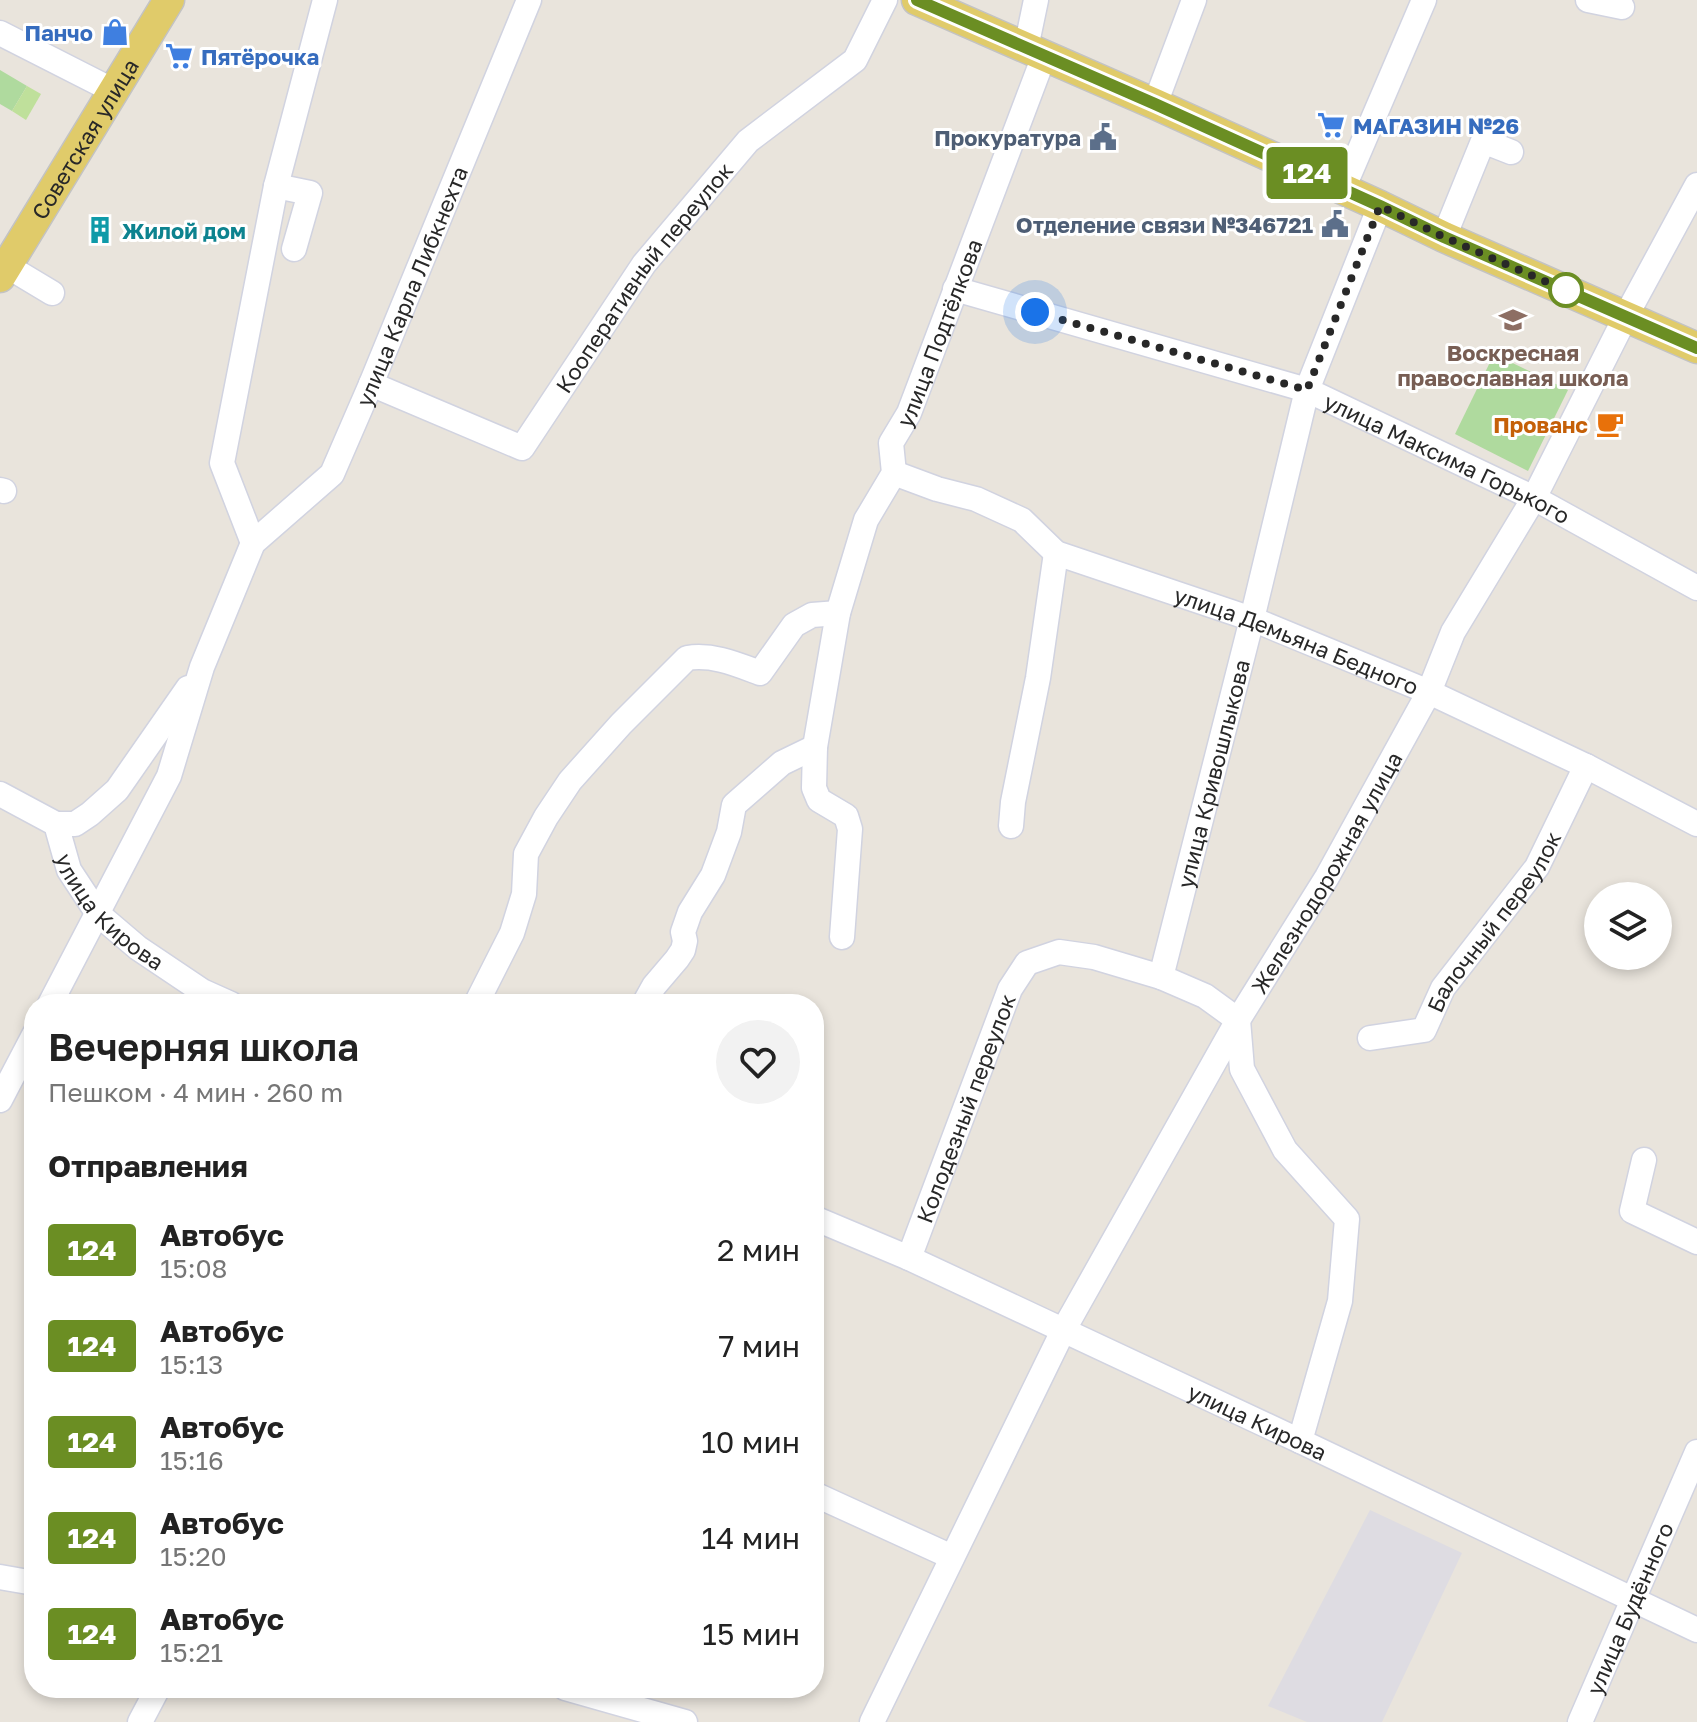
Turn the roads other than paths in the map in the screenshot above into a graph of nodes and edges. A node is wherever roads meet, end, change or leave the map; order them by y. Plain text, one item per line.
1 (169, 0) edge
2 (325, 0) edge
3 (529, 0) edge
4 (885, 0) edge
5 (917, 0) edge
6 (1036, 0) edge
7 (1194, 0) edge
8 (1424, 0) edge
9 (1588, 0) edge
10 (1622, 7) dead end
11 (0, 33) edge
12 (1035, 52) junction
13 (114, 91) junction
14 (1155, 104) junction
15 (1511, 152) dead end
16 (1697, 185) edge
17 (276, 186) junction
18 (1343, 189) junction
19 (1380, 206) junction
20 (1444, 237) junction
21 (294, 249) dead end
22 (6, 260) edge
23 (955, 289) junction
24 (52, 293) dead end
25 (1626, 316) junction
26 (1697, 348) edge
27 (371, 384) junction
28 (1307, 390) junction
29 (894, 473) junction
30 (1534, 498) junction
31 (253, 543) junction
32 (1056, 553) junction
33 (1697, 588) edge
34 (838, 613) junction
35 (1252, 619) junction
36 (202, 667) junction
37 (1429, 692) junction
38 (815, 747) junction
39 (1586, 766) junction
40 (0, 794) edge
41 (56, 824) junction
42 (1697, 824) edge
43 (1011, 826) dead end
44 (98, 914) junction
45 (842, 937) dead end
46 (1161, 977) junction
47 (55, 994) edge
48 (209, 994) edge
49 (481, 994) edge
50 (650, 994) edge
51 (1238, 1020) junction
52 (1370, 1038) dead end
53 (24, 1054) edge
54 (0, 1100) edge
55 (1644, 1160) dead end
56 (824, 1222) edge
57 (1697, 1242) edge
58 (909, 1258) junction
59 (1063, 1331) junction
60 (1300, 1441) junction
61 (1697, 1452) edge
62 (824, 1499) edge
63 (952, 1557) junction
64 (0, 1577) edge
65 (24, 1581) edge
66 (1632, 1600) junction
67 (1697, 1630) edge
68 (153, 1698) edge
69 (600, 1698) edge
70 (140, 1722) edge
71 (685, 1722) edge
72 (872, 1722) edge
73 (1580, 1722) edge

1 - 13 main road, Советская улица
2 - 17 street
3 - 27 street, улица Карла Либкнехта
4 - 27 street, Кооперативный переулок
5 - 12 main road
6 - 12 street, улица Подтёлкова
7 - 14 street
8 - 18 street
9 - 10 street
11 - 13 street
12 - 14 main road
12 - 23 street, улица Подтёлкова
13 - 22 main road, Советская улица
14 - 18 main road
15 - 20 street
16 - 25 street, Железнодорожная улица
17 - 21 street
17 - 31 street
18 - 19 main road
19 - 20 main road
19 - 28 street, улица Кривошлыкова
20 - 25 main road
22 - 24 street
23 - 28 street, улица Максима Горького
23 - 29 street, улица Подтёлкова
25 - 26 main road
25 - 30 street, Железнодорожная улица
27 - 31 street, улица Карла Либкнехта
28 - 30 street, улица Максима Горького
28 - 35 street, улица Кривошлыкова
29 - 32 street, улица Демьяна Бедного
29 - 34 street, улица Подтёлкова
30 - 33 street, улица Максима Горького
30 - 37 street, Железнодорожная улица
31 - 36 street, улица Карла Либкнехта
32 - 35 street, улица Демьяна Бедного
32 - 43 street
34 - 38 street, улица Подтёлкова
34 - 49 street
35 - 37 street, улица Демьяна Бедного
35 - 46 street, улица Кривошлыкова
36 - 41 street, улица Кирова
36 - 44 street, улица Карла Либкнехта
37 - 39 street, улица Демьяна Бедного
37 - 51 street, Железнодорожная улица
38 - 45 street, улица Подтёлкова
38 - 50 street
39 - 42 street, улица Демьяна Бедного
39 - 52 street, Балочный переулок
40 - 41 street, улица Кирова
41 - 44 street, улица Кирова
44 - 47 street, улица Карла Либкнехта
44 - 48 street, улица Кирова
46 - 51 street
46 - 58 street, Колодезный переулок
51 - 59 street, Железнодорожная улица
51 - 60 street
53 - 54 street
55 - 57 street
56 - 58 street, улица Кирова
58 - 59 street, улица Кирова
59 - 60 street, улица Кирова
59 - 63 street, Железнодорожная улица
60 - 66 street, улица Кирова
61 - 66 street, улица Будённого
62 - 63 street
63 - 72 street, Железнодорожная улица
64 - 65 street
66 - 67 street, улица Кирова
66 - 73 street, улица Будённого
68 - 70 street
69 - 71 street

